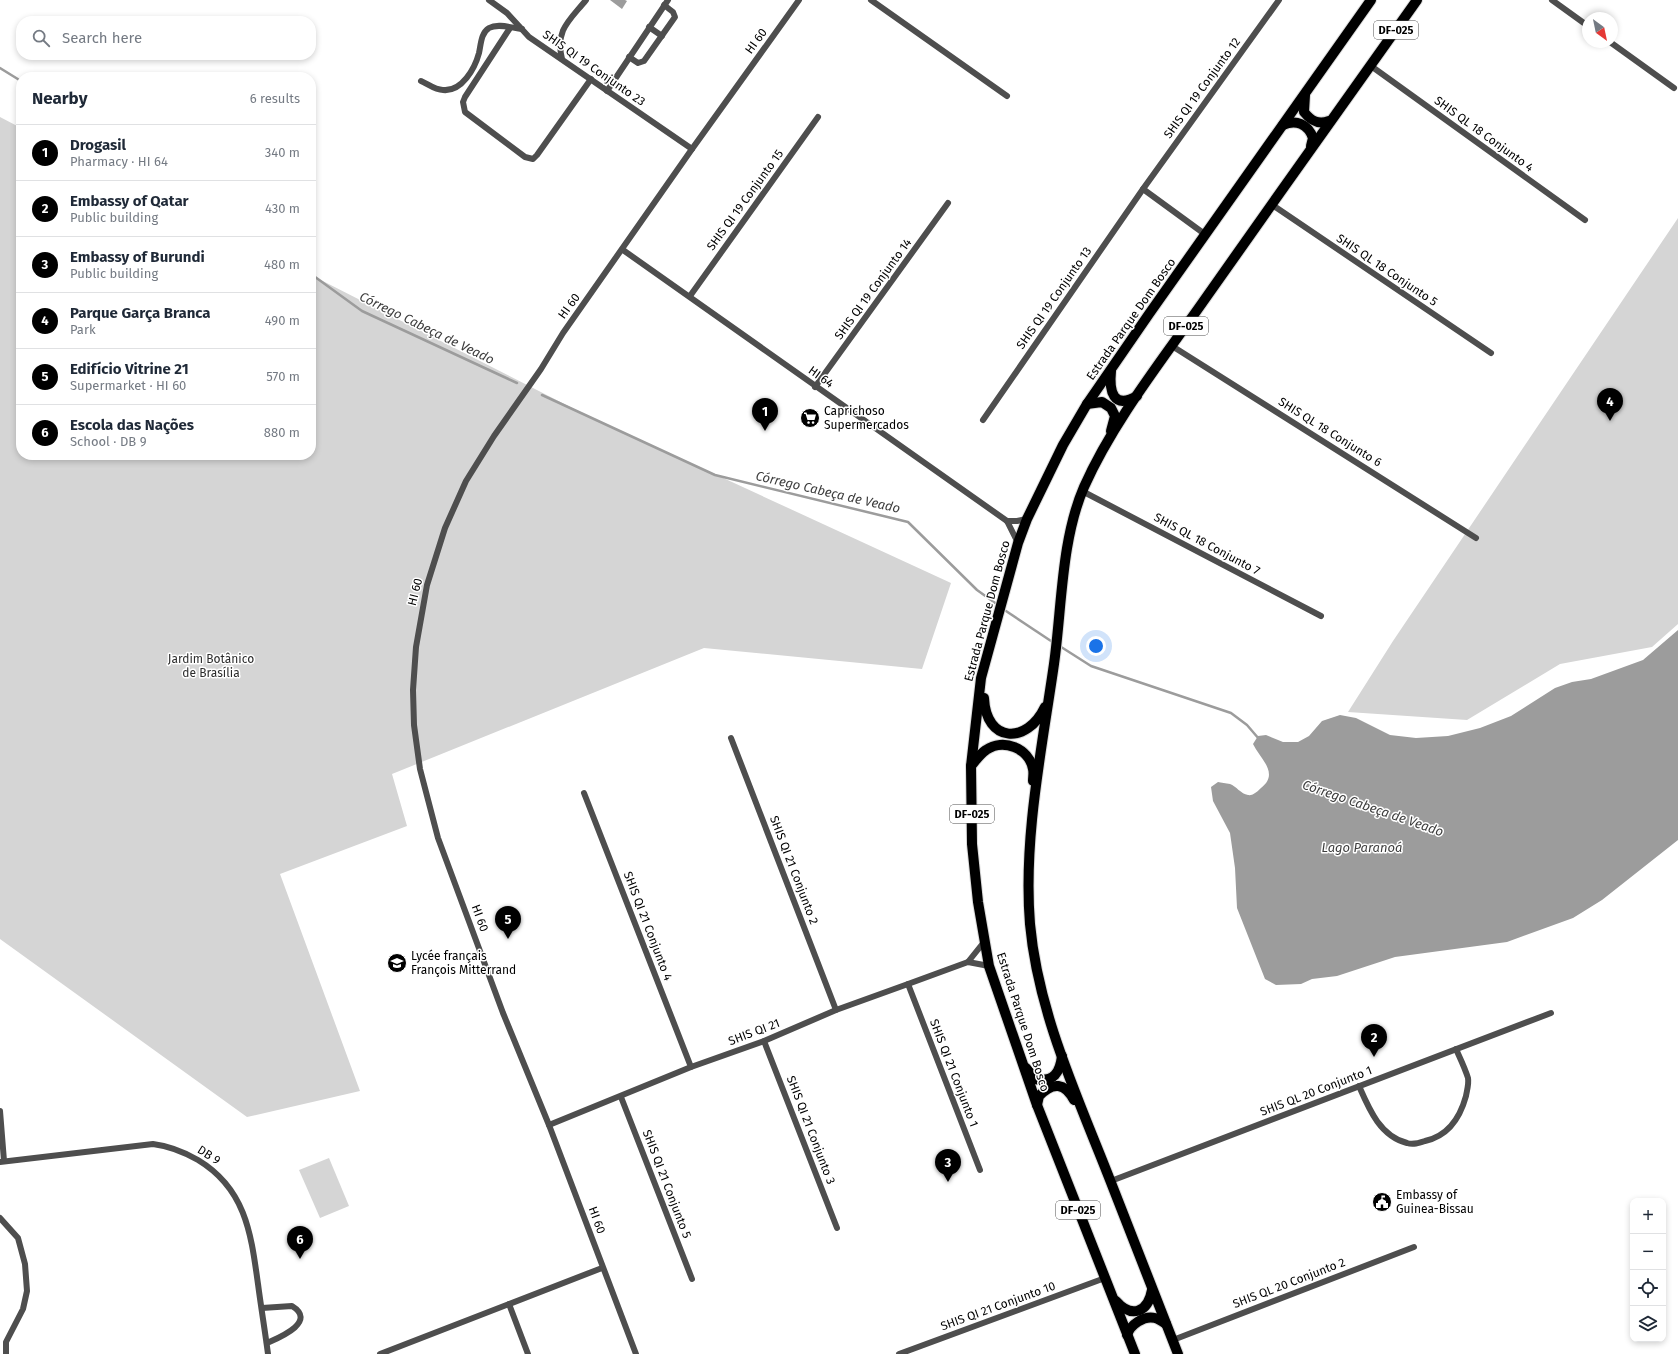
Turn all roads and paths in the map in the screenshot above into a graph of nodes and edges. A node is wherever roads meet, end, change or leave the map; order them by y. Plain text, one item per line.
1 (489, 0) edge
2 (586, 0) edge
3 (799, 0) edge
4 (871, 0) edge
5 (1279, 0) edge
6 (1371, 0) edge
7 (1418, 0) edge
8 (1552, 0) edge
9 (666, 2) edge
10 (1582, 22) edge
11 (649, 27) junction
12 (510, 28) junction
13 (522, 29) junction
14 (662, 36) junction
15 (1618, 48) edge
16 (629, 57) junction
17 (562, 59) junction
18 (1370, 66) junction
19 (591, 79) junction
20 (421, 81) dead end
21 (1674, 88) dead end
22 (607, 91) junction
23 (1305, 95) junction
24 (1007, 96) dead end
25 (818, 117) dead end
26 (1329, 121) junction
27 (1283, 125) junction
28 (692, 149) junction
29 (1310, 150) junction
30 (1144, 189) junction
31 (948, 203) dead end
32 (1271, 204) junction
33 (1585, 220) dead end
34 (1206, 235) junction
35 (623, 250) junction
36 (690, 296) junction
37 (1172, 346) junction
38 (1491, 354) dead end
39 (1112, 369) junction
40 (815, 387) junction
41 (1138, 395) junction
42 (1087, 404) junction
43 (983, 420) dead end
44 (1104, 450) junction
45 (1082, 491) junction
46 (1027, 518) junction
47 (1007, 521) junction
48 (1476, 538) dead end
49 (1018, 543) junction
50 (1321, 616) dead end
51 (981, 678) junction
52 (1049, 699) junction
53 (731, 738) dead end
54 (971, 766) junction
55 (584, 793) dead end
56 (1035, 799) junction
57 (984, 942) junction
58 (968, 962) junction
59 (989, 966) junction
60 (908, 984) junction
61 (836, 1010) junction
62 (1551, 1013) dead end
63 (764, 1041) junction
64 (1456, 1049) junction
65 (1062, 1054) junction
66 (1023, 1066) junction
67 (691, 1067) junction
68 (1359, 1086) junction
69 (621, 1097) junction
70 (1037, 1105) junction
71 (0, 1111) edge
72 (1085, 1117) junction
73 (549, 1125) junction
74 (2, 1161) edge
75 (980, 1170) dead end
76 (1111, 1181) junction
77 (0, 1218) edge
78 (837, 1228) dead end
79 (1414, 1247) dead end
80 (602, 1268) junction
81 (692, 1279) dead end
82 (1106, 1281) junction
83 (1152, 1290) junction
84 (509, 1304) junction
85 (262, 1308) junction
86 (1166, 1324) junction
87 (1127, 1334) junction
88 (1173, 1340) junction
89 (266, 1343) junction
90 (6, 1354) edge
91 (268, 1354) edge
92 (380, 1354) edge
93 (528, 1354) edge
94 (636, 1354) edge
95 (899, 1354) edge
96 (1135, 1354) edge
97 (1178, 1354) edge

1 - 13 street, SHIS QI 19 Conjunto 23
2 - 17 street
3 - 28 street, HI 60
4 - 24 street
5 - 30 street, SHIS QI 19 Conjunto 12
6 - 23 main road, Estrada Parque Dom Bosco / DF-025
7 - 18 main road, DF-025
8 - 10 street
9 - 11 street
9 - 14 street
11 - 14 street
11 - 16 street
12 - 13 street
12 - 19 street
12 - 20 street
13 - 17 street, SHIS QI 19 Conjunto 23
14 - 16 street
15 - 21 street
16 - 22 street
17 - 19 street, SHIS QI 19 Conjunto 23
18 - 26 main road, DF-025
18 - 33 street, SHIS QL 18 Conjunto 4
19 - 22 street, SHIS QI 19 Conjunto 23
22 - 28 street, SHIS QI 19 Conjunto 23
23 - 26 main road
23 - 27 main road, Estrada Parque Dom Bosco / DF-025
25 - 36 street, SHIS QI 19 Conjunto 15
26 - 29 main road, DF-025
27 - 29 main road
27 - 34 main road, Estrada Parque Dom Bosco / DF-025
28 - 35 street, HI 60
29 - 32 main road, DF-025
30 - 34 street
30 - 43 street, SHIS QI 19 Conjunto 13
31 - 40 street, SHIS QI 19 Conjunto 14
32 - 37 main road, DF-025
32 - 38 street, SHIS QL 18 Conjunto 5
34 - 39 main road, Estrada Parque Dom Bosco / DF-025
35 - 36 street, HI 64
35 - 73 street, HI 60
36 - 40 street, HI 64
37 - 41 main road, DF-025
37 - 48 street, SHIS QL 18 Conjunto 6
39 - 41 main road
39 - 42 main road, Estrada Parque Dom Bosco / DF-025
40 - 47 street, HI 64
41 - 44 main road, DF-025
42 - 44 main road
42 - 46 main road, Estrada Parque Dom Bosco / DF-025
44 - 45 main road, DF-025
45 - 50 street, SHIS QL 18 Conjunto 7
45 - 52 main road, DF-025
46 - 47 street
46 - 49 main road, Estrada Parque Dom Bosco / DF-025
47 - 49 street, HI 64
49 - 51 main road, Estrada Parque Dom Bosco / DF-025
51 - 52 main road
51 - 54 main road, Estrada Parque Dom Bosco / DF-025
52 - 56 main road, DF-025
53 - 61 street, SHIS QI 21 Conjunto 2
54 - 56 main road
54 - 57 main road, Estrada Parque Dom Bosco / DF-025
55 - 67 street, SHIS QI 21 Conjunto 4
56 - 65 main road, DF-025
57 - 58 street
57 - 59 main road, Estrada Parque Dom Bosco / DF-025
58 - 59 street
58 - 60 street, SHIS QI 21
59 - 66 main road, Estrada Parque Dom Bosco / DF-025
60 - 61 street, SHIS QI 21
60 - 75 street, SHIS QI 21 Conjunto 1
61 - 63 street, SHIS QI 21
62 - 64 street, SHIS QL 20 Conjunto 1
63 - 67 street, SHIS QI 21
63 - 78 street, SHIS QI 21 Conjunto 3
64 - 68 street, SHIS QL 20 Conjunto 1
64 - 68 street
65 - 66 main road
65 - 72 main road, DF-025
66 - 70 main road, Estrada Parque Dom Bosco / DF-025
67 - 69 street, SHIS QI 21
68 - 76 street, SHIS QL 20 Conjunto 1
69 - 73 street, SHIS QI 21
69 - 81 street, SHIS QI 21 Conjunto 5
70 - 72 main road
70 - 82 main road, Estrada Parque Dom Bosco / DF-025
71 - 74 street
72 - 76 main road, DF-025
73 - 80 street, HI 60
74 - 85 street, DB 9
76 - 83 main road, DF-025
77 - 90 street
79 - 88 street, SHIS QL 20 Conjunto 2
80 - 84 street
80 - 94 street, HI 60
82 - 83 main road
82 - 87 main road, Estrada Parque Dom Bosco / DF-025
82 - 95 street, SHIS QI 21 Conjunto 10
83 - 86 main road, DF-025
84 - 92 street
84 - 93 street
85 - 89 street, DB 9
85 - 89 street
86 - 87 main road
86 - 88 main road, DF-025
87 - 96 main road, Estrada Parque Dom Bosco / DF-025
88 - 97 main road, DF-025
89 - 91 street, DB 9

